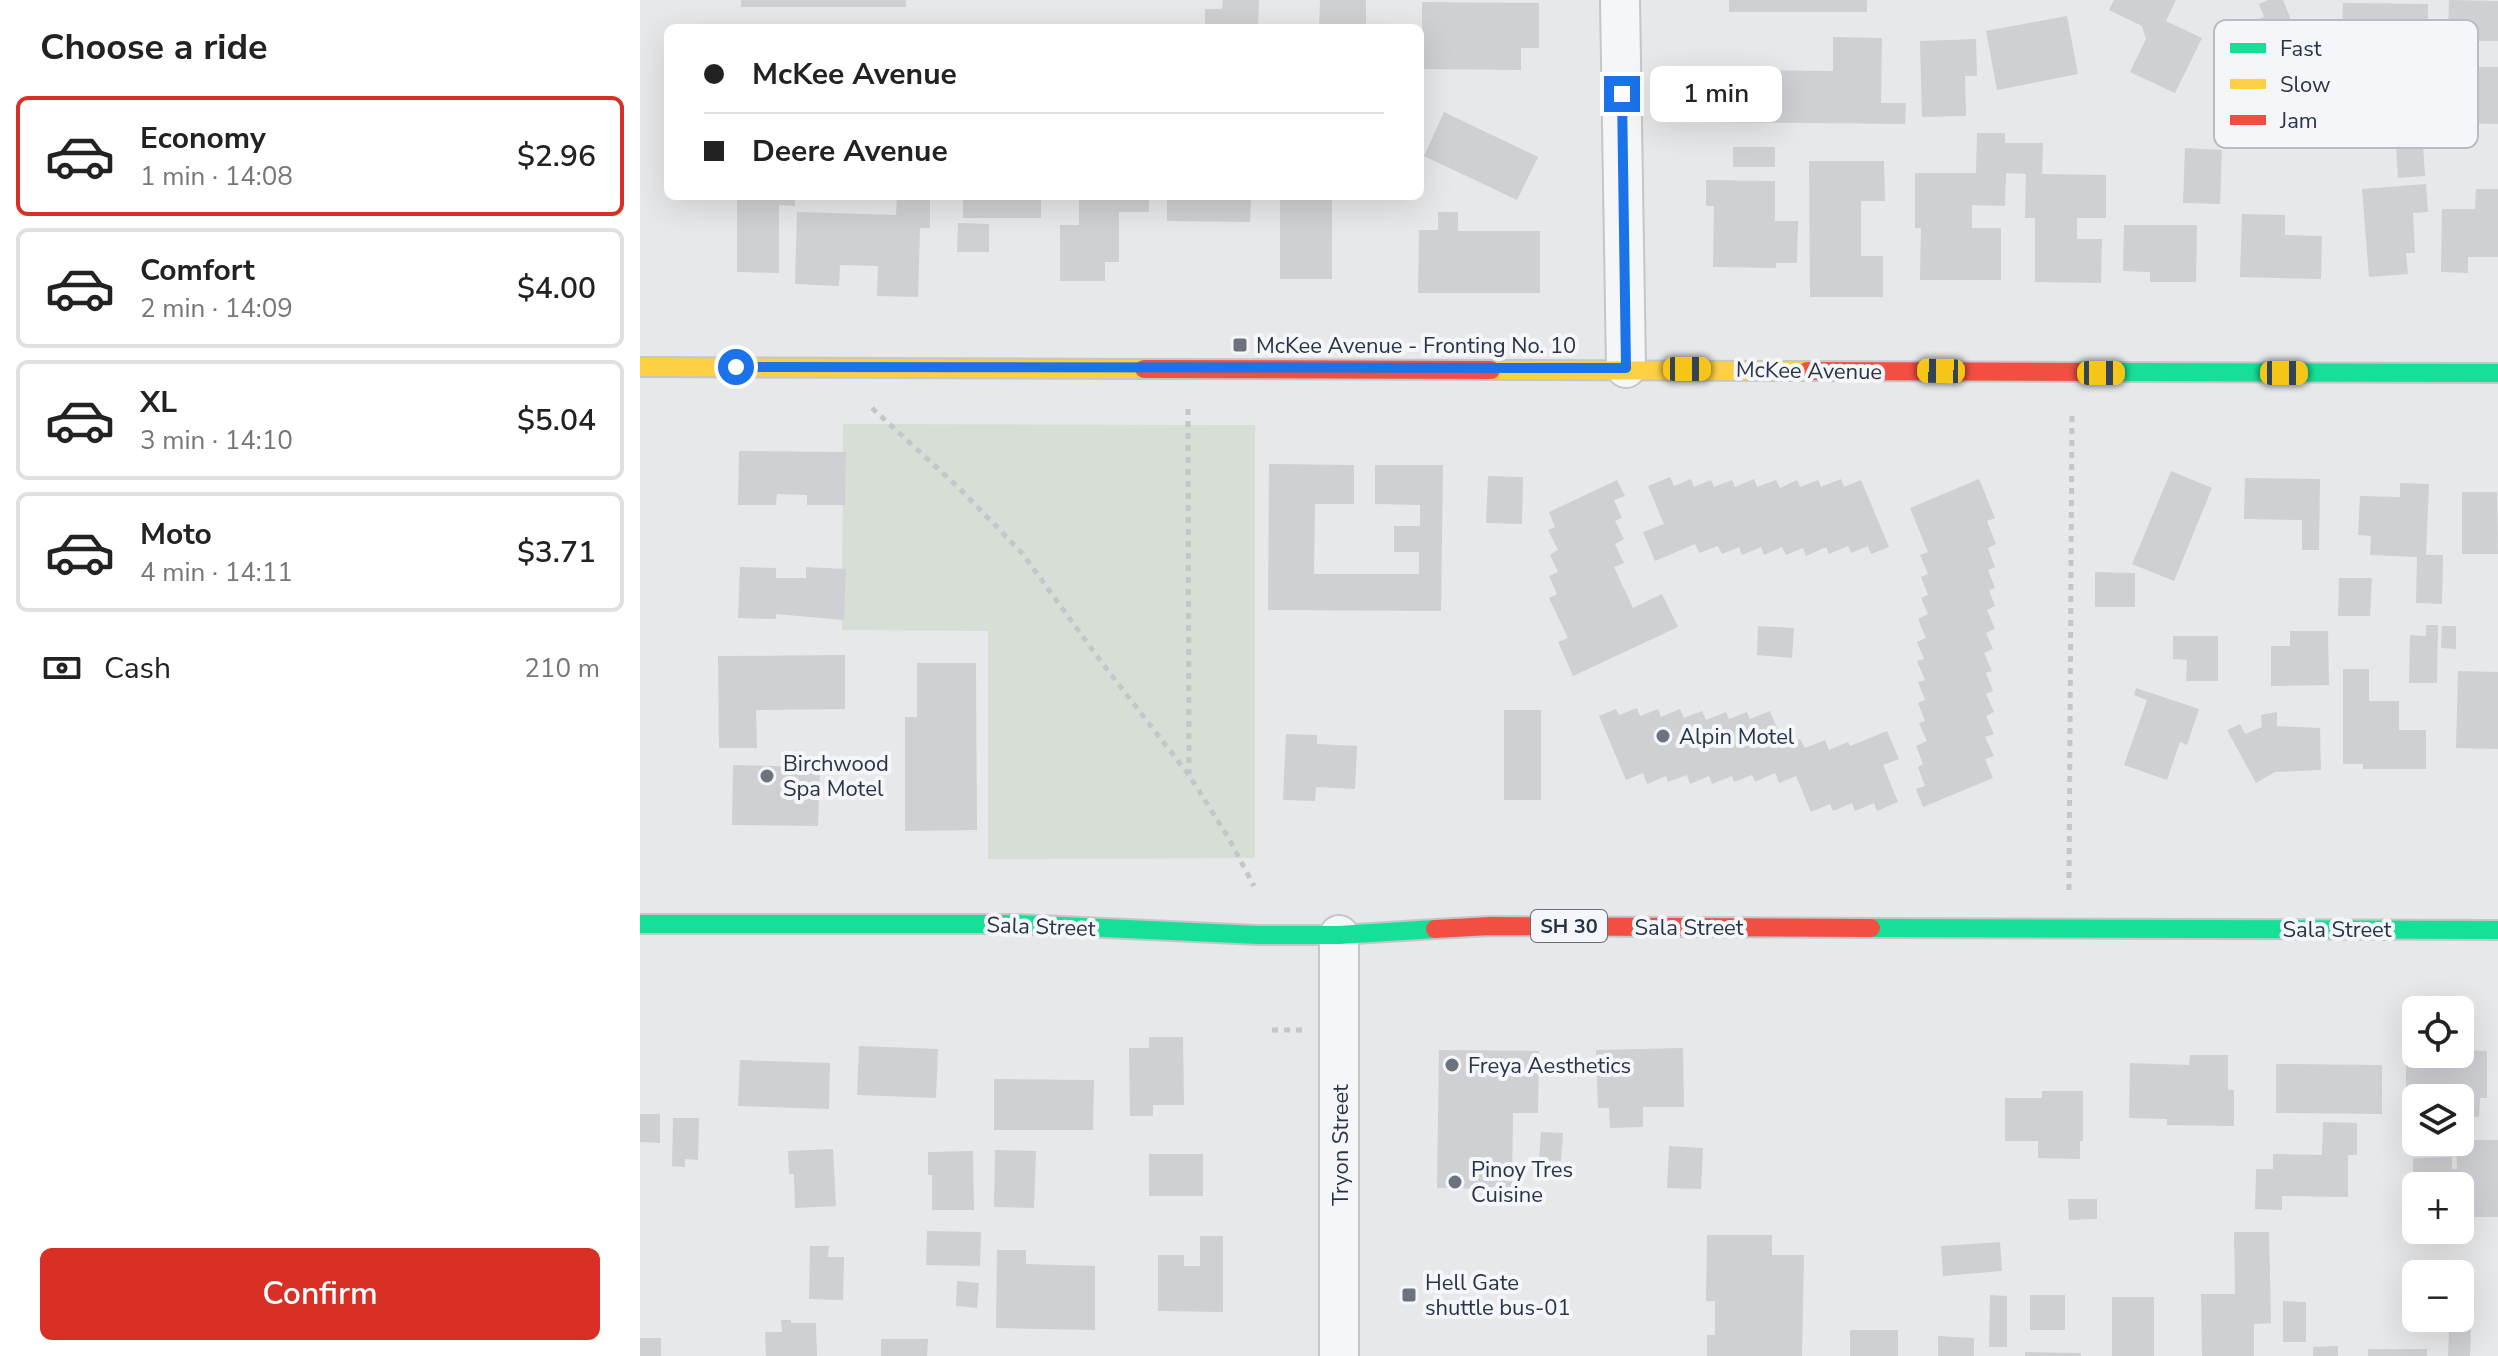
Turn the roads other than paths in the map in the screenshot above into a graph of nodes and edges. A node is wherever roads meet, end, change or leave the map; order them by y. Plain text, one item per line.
1 (1620, 0) edge
2 (640, 367) edge
3 (1626, 368) junction
4 (2498, 373) edge
5 (640, 924) edge
6 (2498, 930) edge
7 (1339, 935) junction
8 (1339, 1356) edge

1 - 3 street
2 - 3 main road, McKee Avenue
3 - 4 main road, McKee Avenue
5 - 7 main road, Sala Street / SH 30
6 - 7 main road, Sala Street / SH 30
7 - 8 street, Tryon Street

